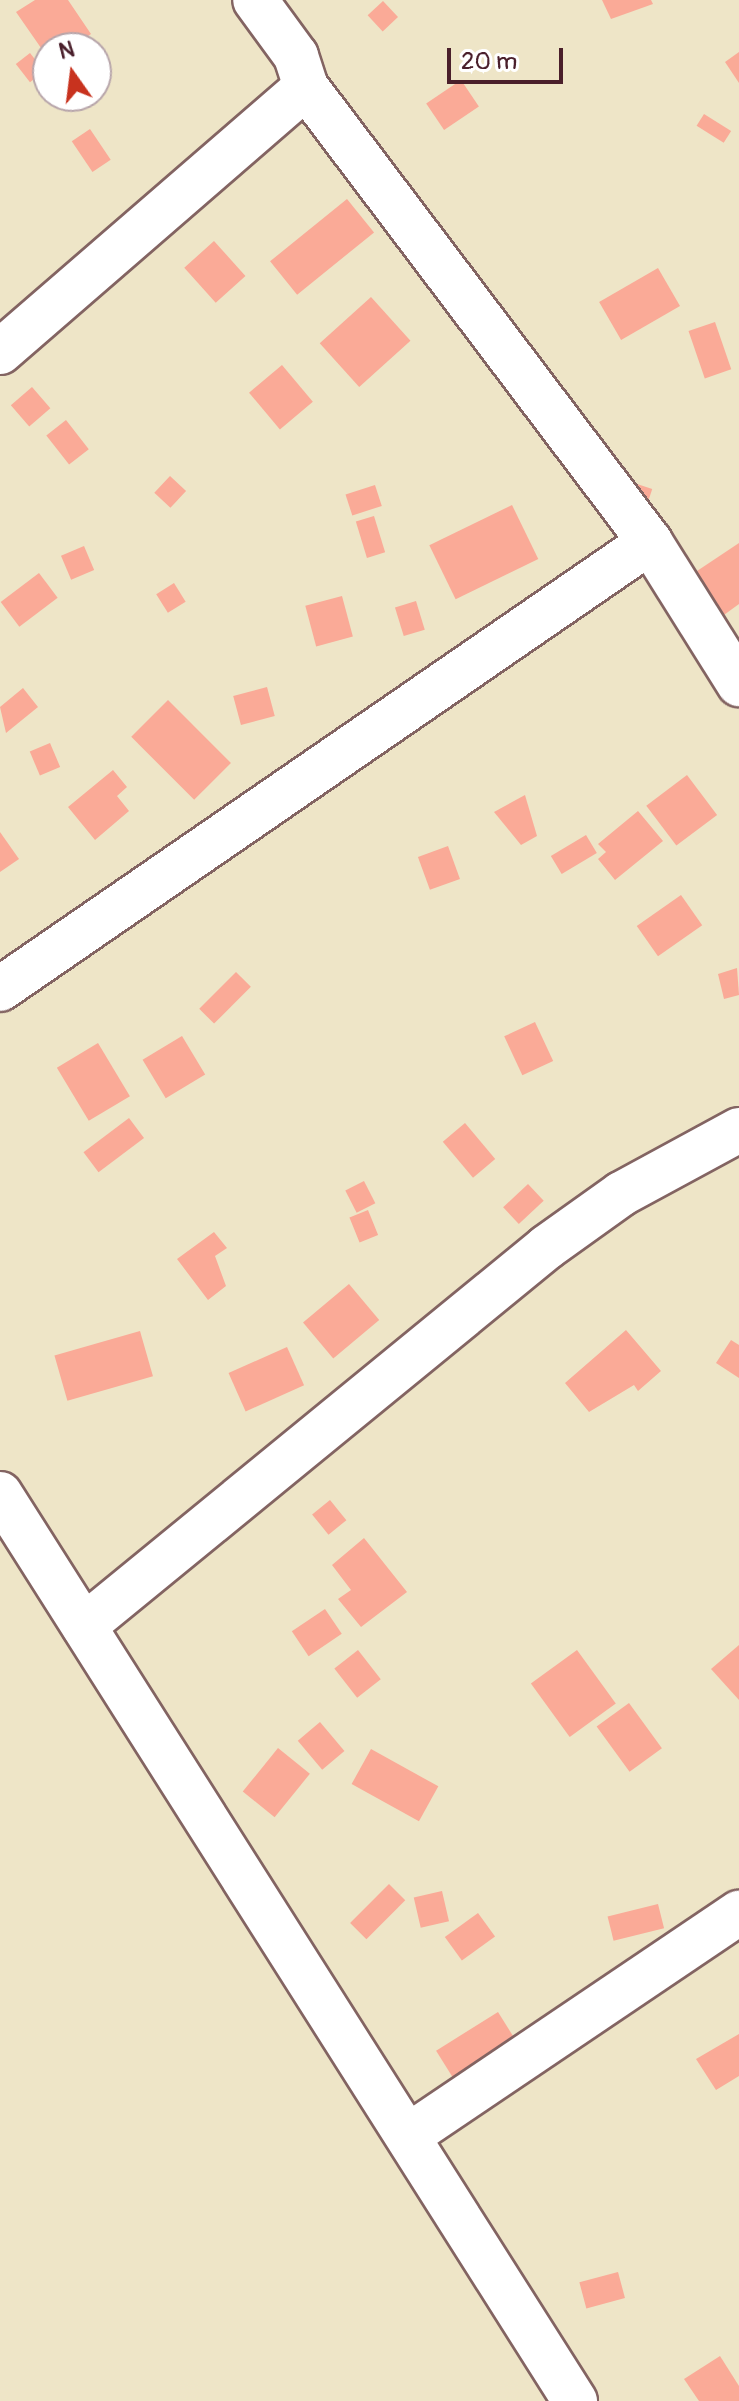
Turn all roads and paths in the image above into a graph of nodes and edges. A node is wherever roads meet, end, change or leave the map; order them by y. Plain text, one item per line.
1 (255, 0) edge
2 (306, 87) junction
3 (0, 352) edge
4 (650, 542) junction
5 (739, 684) edge
6 (0, 989) edge
7 (739, 1130) edge
8 (0, 1494) edge
9 (84, 1626) junction
10 (739, 1913) edge
11 (411, 2134) junction
12 (575, 2401) edge

1 - 2 street
2 - 3 street
2 - 4 street
4 - 5 street
4 - 6 street
7 - 9 street
8 - 9 street
9 - 11 street
10 - 11 street
11 - 12 street

